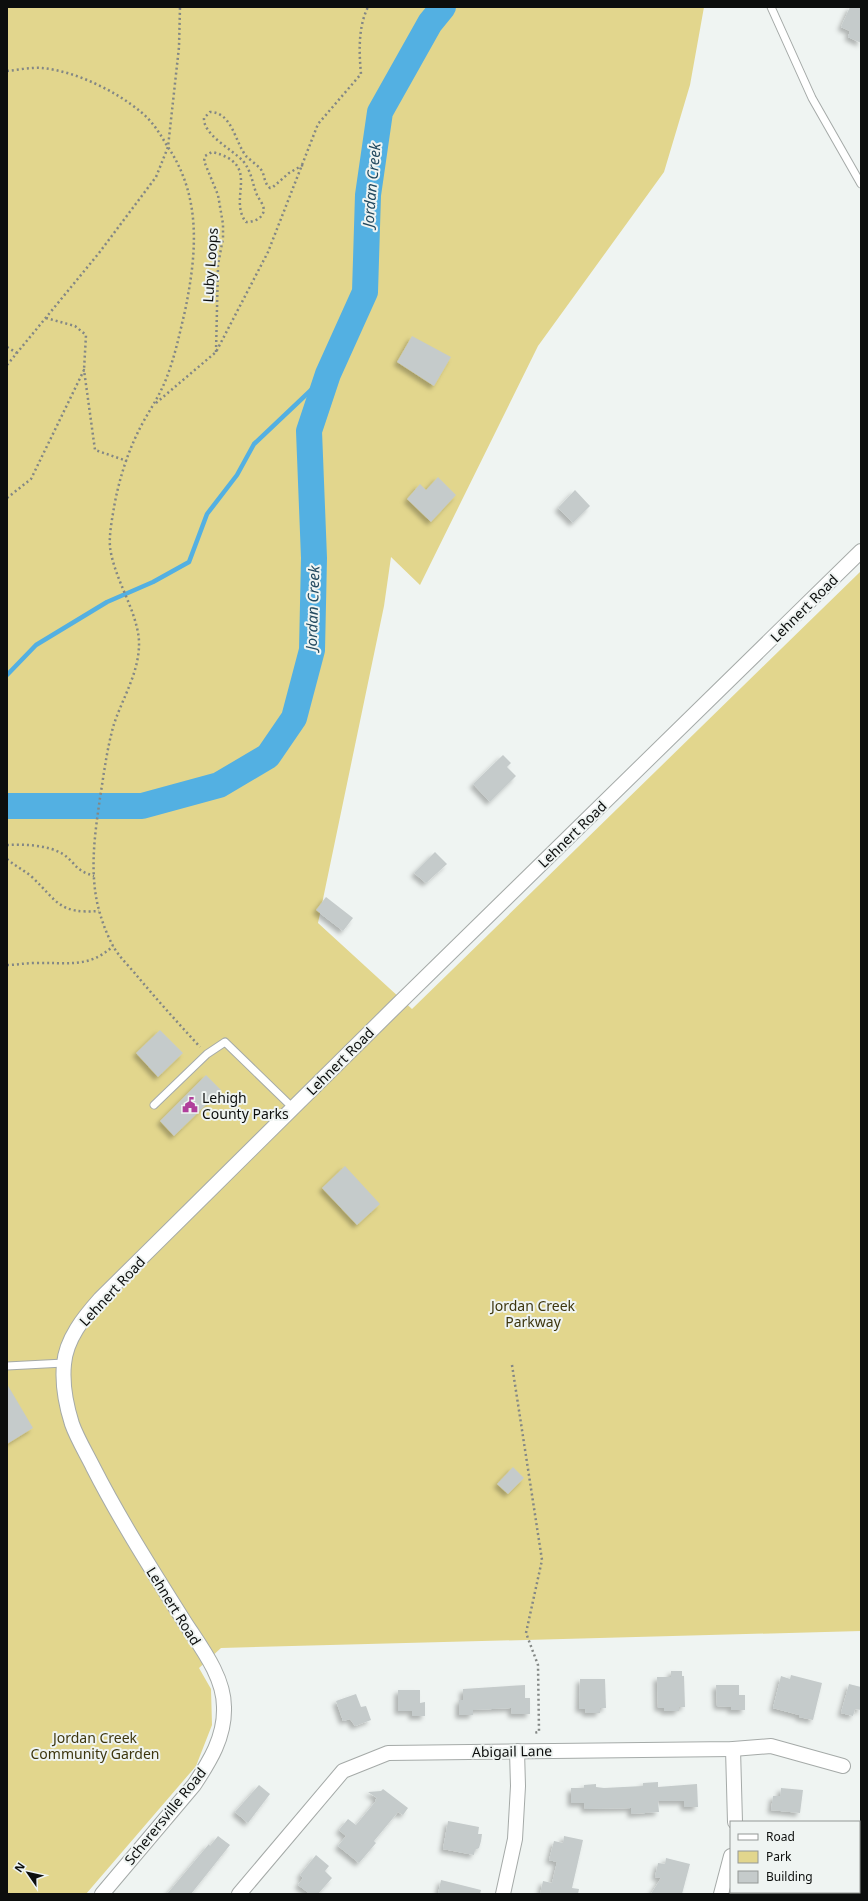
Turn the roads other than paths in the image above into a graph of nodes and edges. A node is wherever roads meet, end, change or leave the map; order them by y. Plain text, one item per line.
1 (771, 7) edge
2 (861, 184) edge
3 (861, 551) edge
4 (154, 1105) dead end
5 (293, 1108) junction
6 (64, 1363) junction
7 (7, 1366) edge
8 (210, 1664) joint
9 (733, 1749) junction
10 (517, 1751) junction
11 (843, 1766) dead end
12 (736, 1821) edge
13 (730, 1860) edge
14 (102, 1894) edge
15 (239, 1894) edge
16 (503, 1894) edge
17 (721, 1894) edge

1 - 2 lane
3 - 5 street, Lehnert Road
4 - 5 lane
5 - 6 street, Lehnert Road
6 - 7 lane
6 - 8 street, Lehnert Road
8 - 14 street, Scherersville Road
9 - 10 street, Abigail Lane
9 - 11 street, Abigail Lane
9 - 12 street
10 - 15 street, Abigail Lane
10 - 16 street
13 - 17 street

